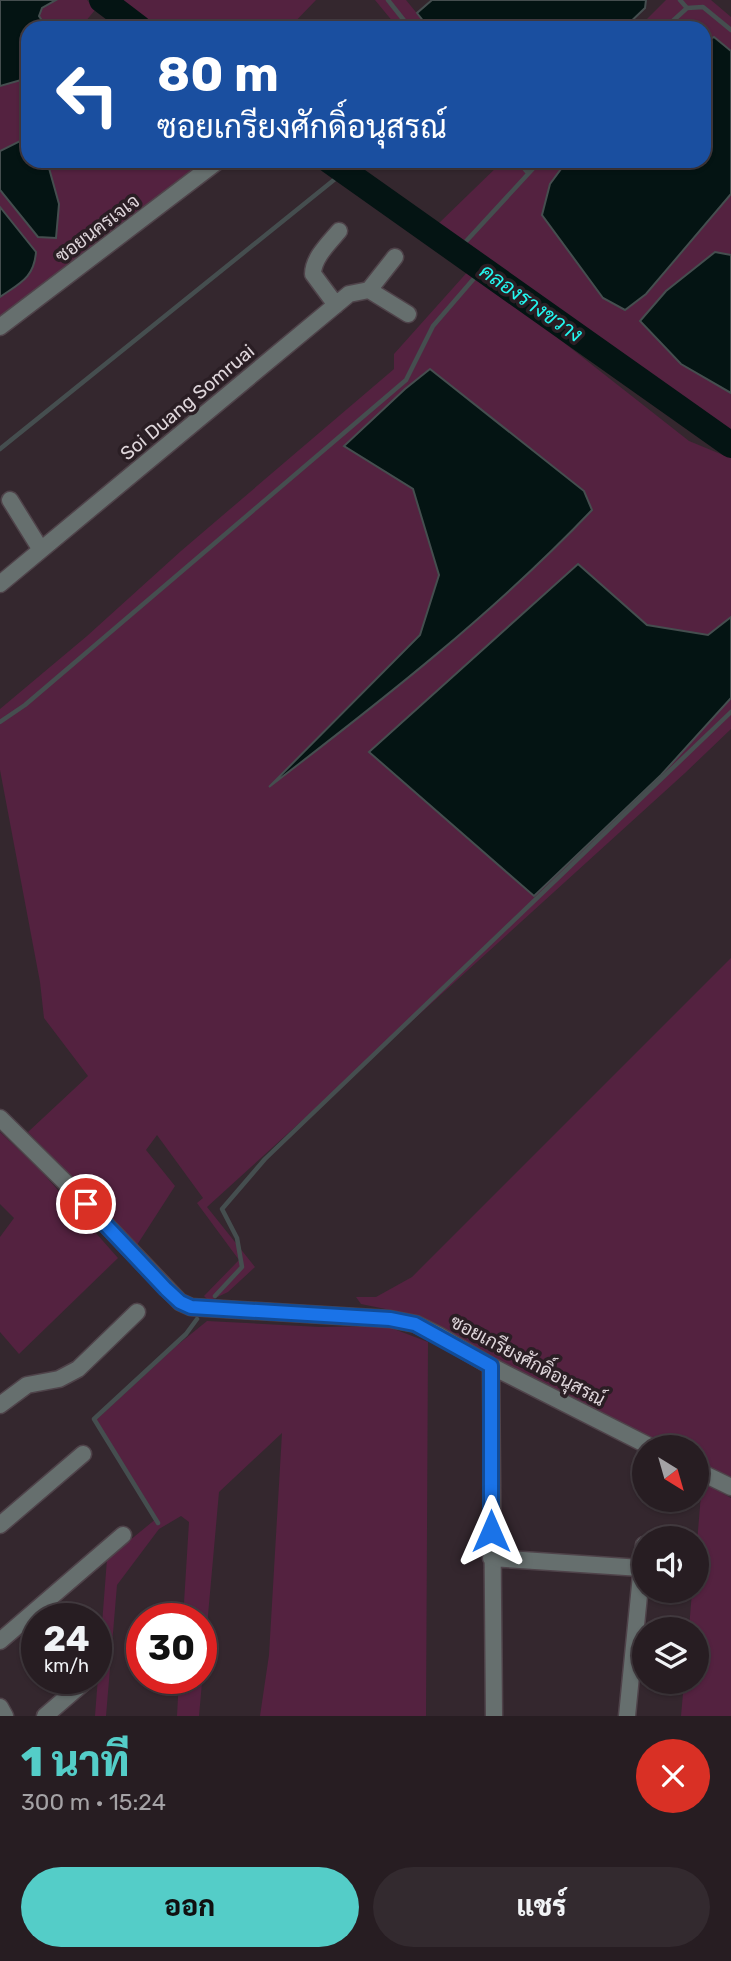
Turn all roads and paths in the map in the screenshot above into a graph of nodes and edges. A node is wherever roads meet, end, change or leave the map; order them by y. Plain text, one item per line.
1 (210, 168) edge
2 (339, 231) dead end
3 (395, 257) dead end
4 (369, 290) junction
5 (336, 305) junction
6 (408, 314) dead end
7 (0, 327) edge
8 (10, 500) dead end
9 (41, 550) junction
10 (0, 584) edge
11 (0, 1118) edge
12 (137, 1312) dead end
13 (491, 1366) junction
14 (0, 1405) edge
15 (632, 1437) edge
16 (83, 1454) dead end
17 (709, 1477) edge
18 (731, 1488) edge
19 (0, 1525) edge
20 (123, 1535) dead end
21 (491, 1558) junction
22 (632, 1567) edge
23 (638, 1603) edge
24 (0, 1641) edge
25 (70, 1694) edge
26 (0, 1707) edge
27 (5, 1716) edge
28 (45, 1716) edge
29 (494, 1716) edge
30 (627, 1716) edge

1 - 7 street, ซอยนครเจเจ
2 - 5 street
3 - 4 street
4 - 5 street, Soi Duang Somruai
4 - 6 street
5 - 9 street, Soi Duang Somruai
8 - 9 street
9 - 10 street, Soi Duang Somruai
11 - 13 street, ซอยเกรียงศักดิ์อนุสรณ์
12 - 14 street
13 - 15 street, ซอยเกรียงศักดิ์อนุสรณ์
13 - 21 street
16 - 19 street
17 - 18 street
20 - 24 street
21 - 22 street
21 - 29 street
23 - 30 street
25 - 28 street
26 - 27 street

